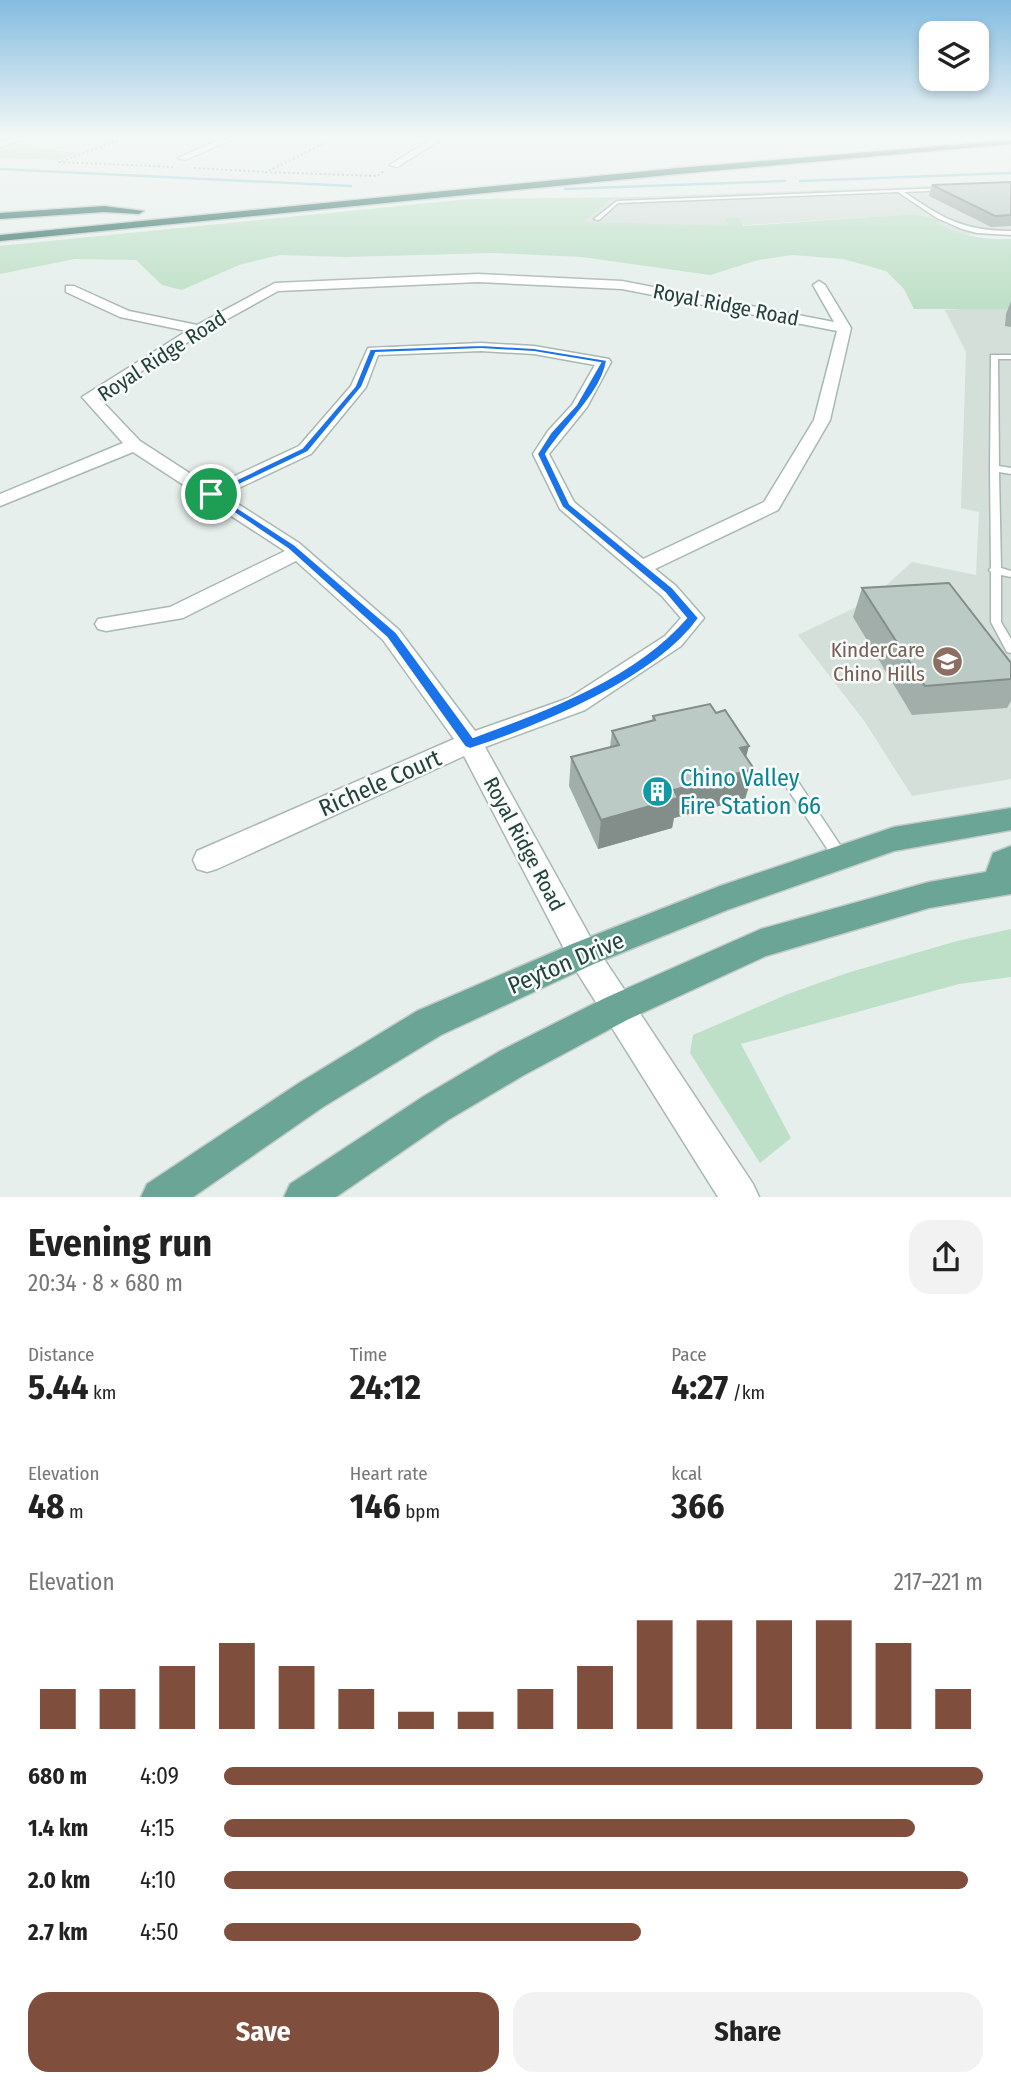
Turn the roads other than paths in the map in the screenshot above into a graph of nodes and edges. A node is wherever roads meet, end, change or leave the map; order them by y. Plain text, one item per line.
1 (461, 192) edge
2 (881, 192) edge
3 (900, 192) edge
4 (693, 201) junction
5 (699, 208) dead end
6 (152, 210) dead end
7 (139, 211) junction
8 (0, 216) edge
9 (597, 219) dead end
10 (0, 225) edge
11 (1011, 233) edge
12 (0, 238) edge
13 (819, 285) dead end
14 (71, 289) dead end
15 (844, 328) junction
16 (200, 329) junction
17 (1011, 357) edge
18 (134, 444) junction
19 (994, 468) junction
20 (1011, 471) edge
21 (211, 494) junction
22 (0, 501) edge
23 (298, 552) junction
24 (641, 568) junction
25 (994, 570) junction
26 (1011, 574) edge
27 (106, 624) dead end
28 (1011, 649) edge
29 (470, 744) junction
30 (790, 781) dead end
31 (1011, 819) edge
32 (841, 858) junction
33 (207, 860) dead end
34 (1009, 874) edge
35 (583, 954) junction
36 (616, 1009) junction
37 (160, 1197) edge
38 (303, 1197) edge
39 (740, 1197) edge

1 - 12 highway
2 - 4 lane
3 - 11 lane
4 - 5 lane
4 - 9 lane
6 - 7 highway
7 - 8 highway
7 - 10 highway
13 - 15 street
14 - 16 street
15 - 16 street, Royal Ridge Road
15 - 24 street
16 - 18 street, Royal Ridge Road
17 - 19 lane
18 - 21 street, Royal Ridge Road
18 - 22 street
19 - 20 lane
19 - 25 lane
21 - 23 street, Royal Ridge Road
21 - 24 street
23 - 27 street
23 - 29 street, Royal Ridge Road
24 - 29 street, Richele Court
25 - 26 lane
25 - 28 lane
29 - 33 street, Richele Court
29 - 35 street, Royal Ridge Road
30 - 32 lane
31 - 32 main road, Peyton Drive
32 - 35 main road, Peyton Drive
34 - 36 main road
35 - 36 street, Royal Ridge Road
35 - 37 main road, Peyton Drive
36 - 38 main road
36 - 39 street, Royal Ridge Road

